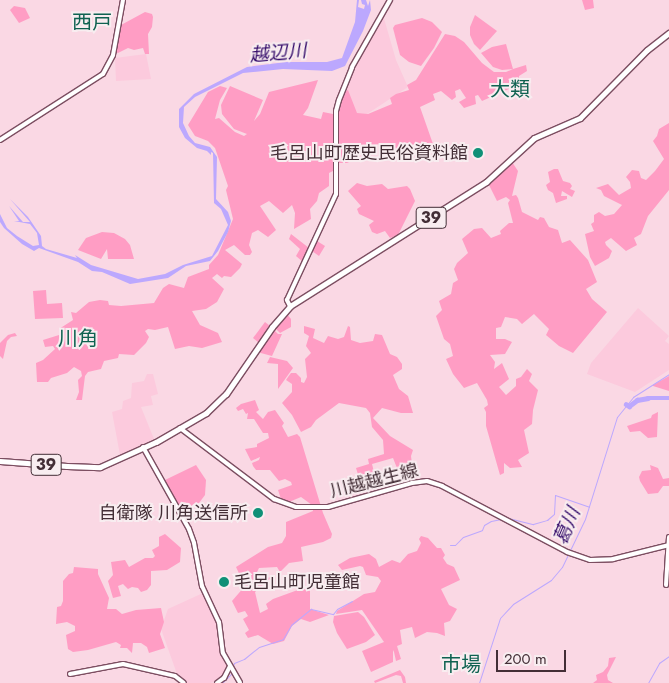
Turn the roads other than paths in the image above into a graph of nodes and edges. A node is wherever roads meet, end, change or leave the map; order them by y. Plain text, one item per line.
1 (123, 0) edge
2 (390, 0) edge
3 (669, 33) edge
4 (0, 140) edge
5 (290, 306) junction
6 (180, 428) junction
7 (143, 447) junction
8 (0, 461) edge
9 (669, 537) edge
10 (668, 545) edge
11 (666, 584) dead end
12 (230, 666) junction
13 (70, 674) dead end
14 (184, 683) edge
15 (217, 683) edge
16 (240, 683) edge

1 - 4 street
2 - 5 street
3 - 5 main road, 39
5 - 6 main road, 39
6 - 7 main road, 39
6 - 10 street, 川越越生線
7 - 8 main road, 39
7 - 12 street
9 - 10 street
10 - 11 street
12 - 15 street
12 - 16 street
13 - 14 street

